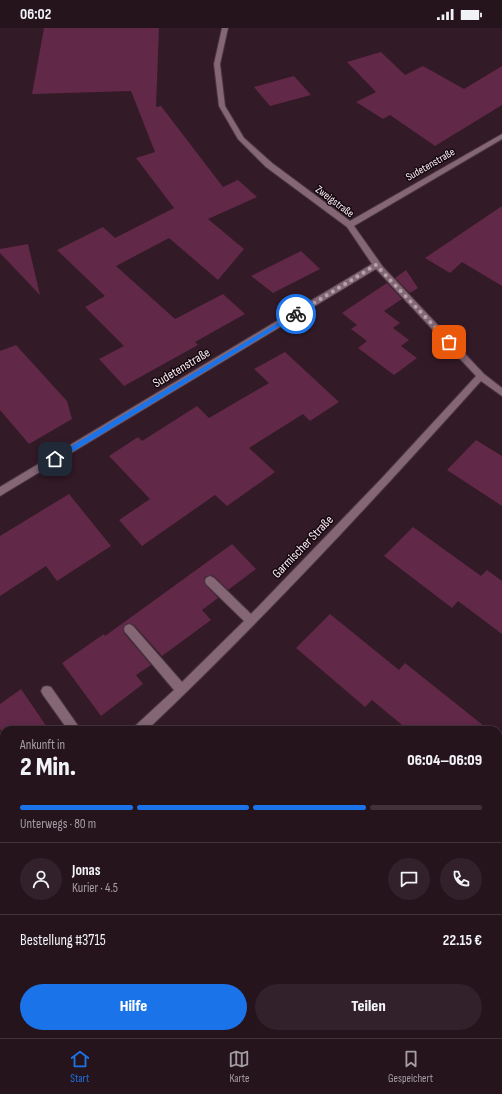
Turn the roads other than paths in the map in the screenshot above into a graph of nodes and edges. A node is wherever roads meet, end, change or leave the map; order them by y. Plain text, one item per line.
1 (225, 28) edge
2 (502, 136) edge
3 (350, 225) junction
4 (376, 265) junction
5 (481, 376) junction
6 (502, 393) edge
7 (0, 492) edge
8 (210, 581) dead end
9 (251, 621) junction
10 (129, 629) dead end
11 (181, 690) junction
12 (47, 691) dead end
13 (71, 726) edge
14 (143, 726) edge

1 - 3 street, Zweigstraße
2 - 3 street, Sudetenstraße
3 - 4 street, Zweigstraße
4 - 5 street, Zweigstraße
4 - 7 street, Sudetenstraße
5 - 6 street, Zweigstraße
5 - 9 street, Garmischer Straße
8 - 9 street
9 - 11 street, Garmischer Straße
10 - 11 street
11 - 14 street, Garmischer Straße
12 - 13 street

